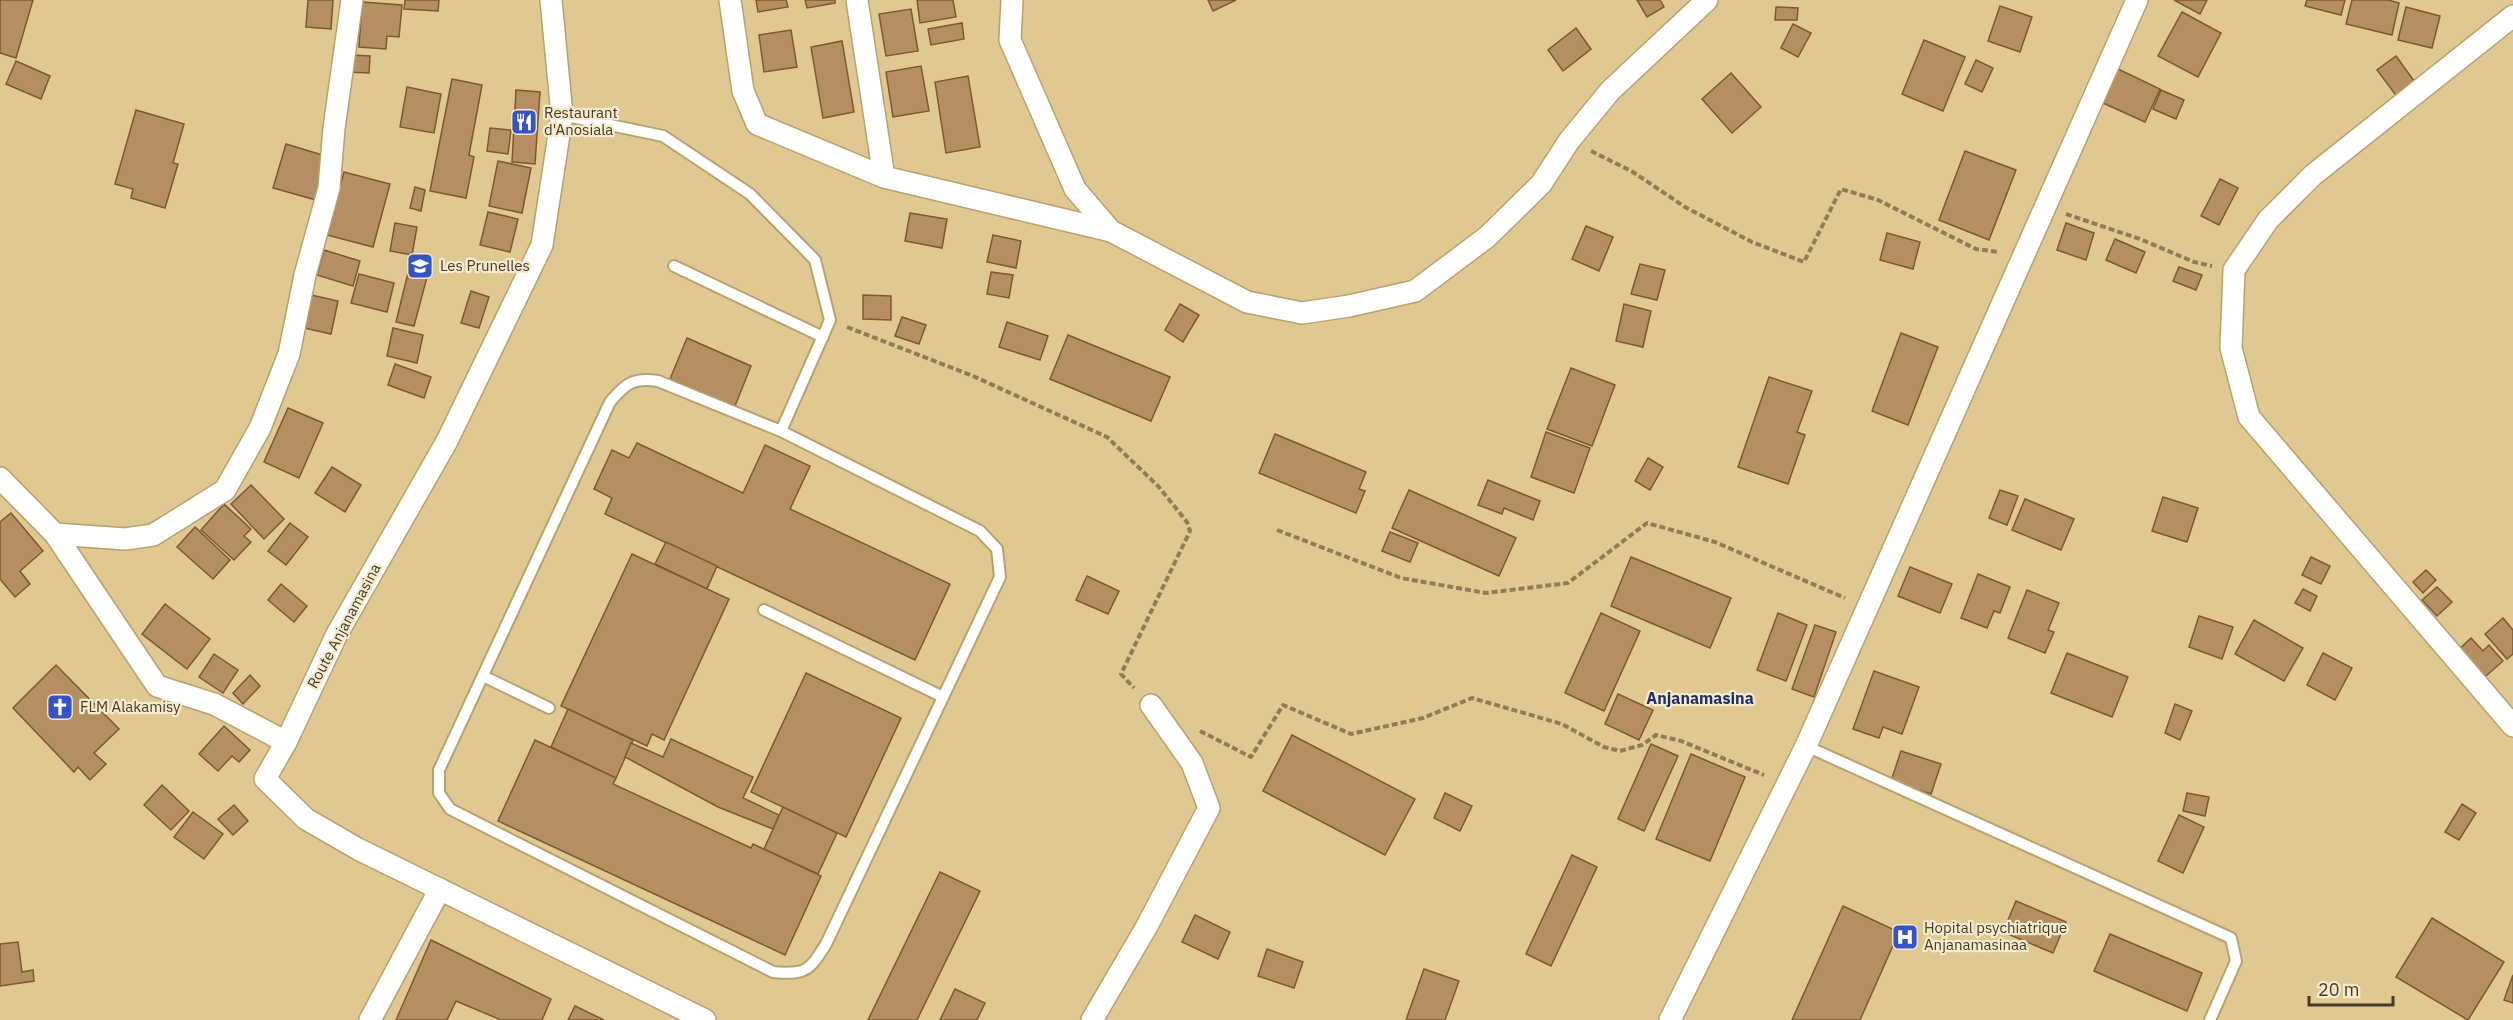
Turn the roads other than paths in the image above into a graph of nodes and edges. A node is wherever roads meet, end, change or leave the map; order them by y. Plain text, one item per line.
1 (352, 0) edge
2 (551, 0) edge
3 (730, 0) edge
4 (857, 0) edge
5 (1003, 0) edge
6 (1012, 0) edge
7 (1707, 0) edge
8 (2137, 0) edge
9 (2513, 16) edge
10 (1010, 40) junction
11 (562, 115) junction
12 (884, 177) junction
13 (1111, 231) junction
14 (674, 266) dead end
15 (823, 336) junction
16 (781, 431) junction
17 (0, 478) edge
18 (55, 534) junction
19 (764, 610) dead end
20 (483, 676) junction
21 (943, 697) junction
22 (1151, 705) road end
23 (549, 708) dead end
24 (2513, 726) edge
25 (286, 742) junction
26 (1806, 746) junction
27 (440, 889) junction
28 (370, 1020) edge
29 (705, 1020) edge
30 (1092, 1020) edge
31 (1670, 1020) edge
32 (2210, 1020) edge

1 - 18 street
2 - 11 street, Route Anjanamasina
3 - 12 street
4 - 12 street
5 - 10 street
6 - 10 street
7 - 13 street
8 - 26 street
9 - 24 street
10 - 13 street
11 - 15 lane
11 - 25 street, Route Anjanamasina
12 - 13 street
14 - 15 lane
15 - 16 lane
16 - 20 lane
16 - 21 lane
17 - 18 street
18 - 25 street
19 - 21 lane
20 - 21 lane
20 - 23 lane
22 - 30 street
25 - 27 street, Route Anjanamasina
26 - 31 street
26 - 32 lane
27 - 28 street
27 - 29 street, Route Anjanamasina

